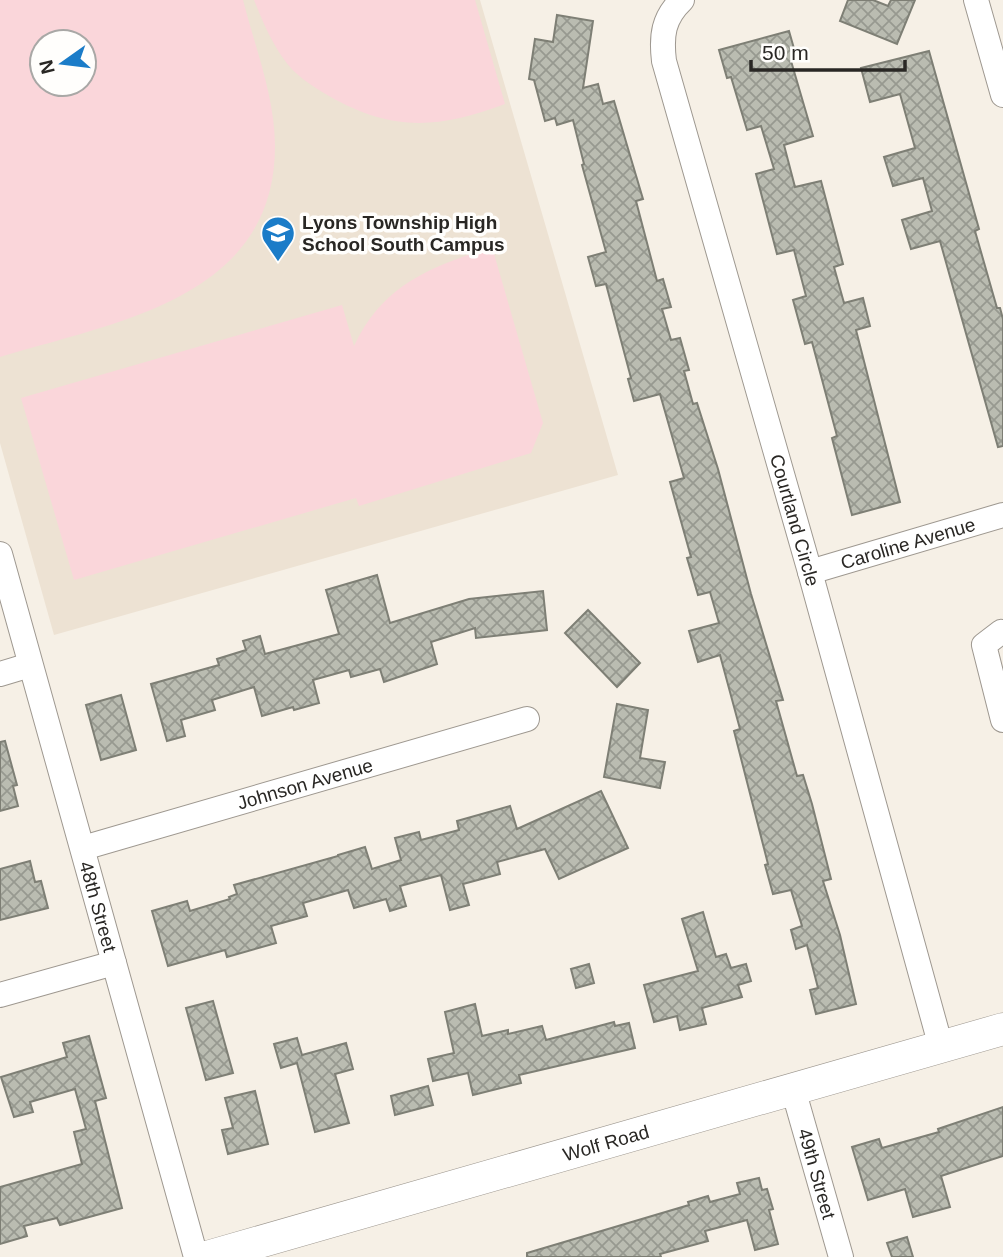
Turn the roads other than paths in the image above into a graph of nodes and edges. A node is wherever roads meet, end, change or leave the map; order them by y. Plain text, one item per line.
1 (682, 0) edge
2 (976, 0) edge
3 (1003, 95) edge
4 (1003, 515) edge
5 (0, 554) edge
6 (810, 572) junction
7 (1003, 633) edge
8 (30, 665) junction
9 (0, 674) edge
10 (527, 719) dead end
11 (1003, 720) edge
12 (83, 848) junction
13 (114, 963) junction
14 (0, 995) edge
15 (1003, 1029) edge
16 (941, 1047) junction
17 (793, 1089) junction
18 (196, 1257) edge
19 (207, 1257) edge
20 (841, 1257) edge

1 - 6 street, Courtland Circle
2 - 3 street
4 - 6 street, Caroline Avenue
5 - 8 street, 48th Street
6 - 16 street, Courtland Circle
7 - 11 street
8 - 9 street
8 - 12 street, 48th Street
10 - 12 street, Johnson Avenue
12 - 13 street, 48th Street
13 - 14 street
13 - 18 street, 48th Street
15 - 16 main road, Wolf Road
16 - 17 main road, Wolf Road
17 - 19 main road, Wolf Road
17 - 20 street, 49th Street

